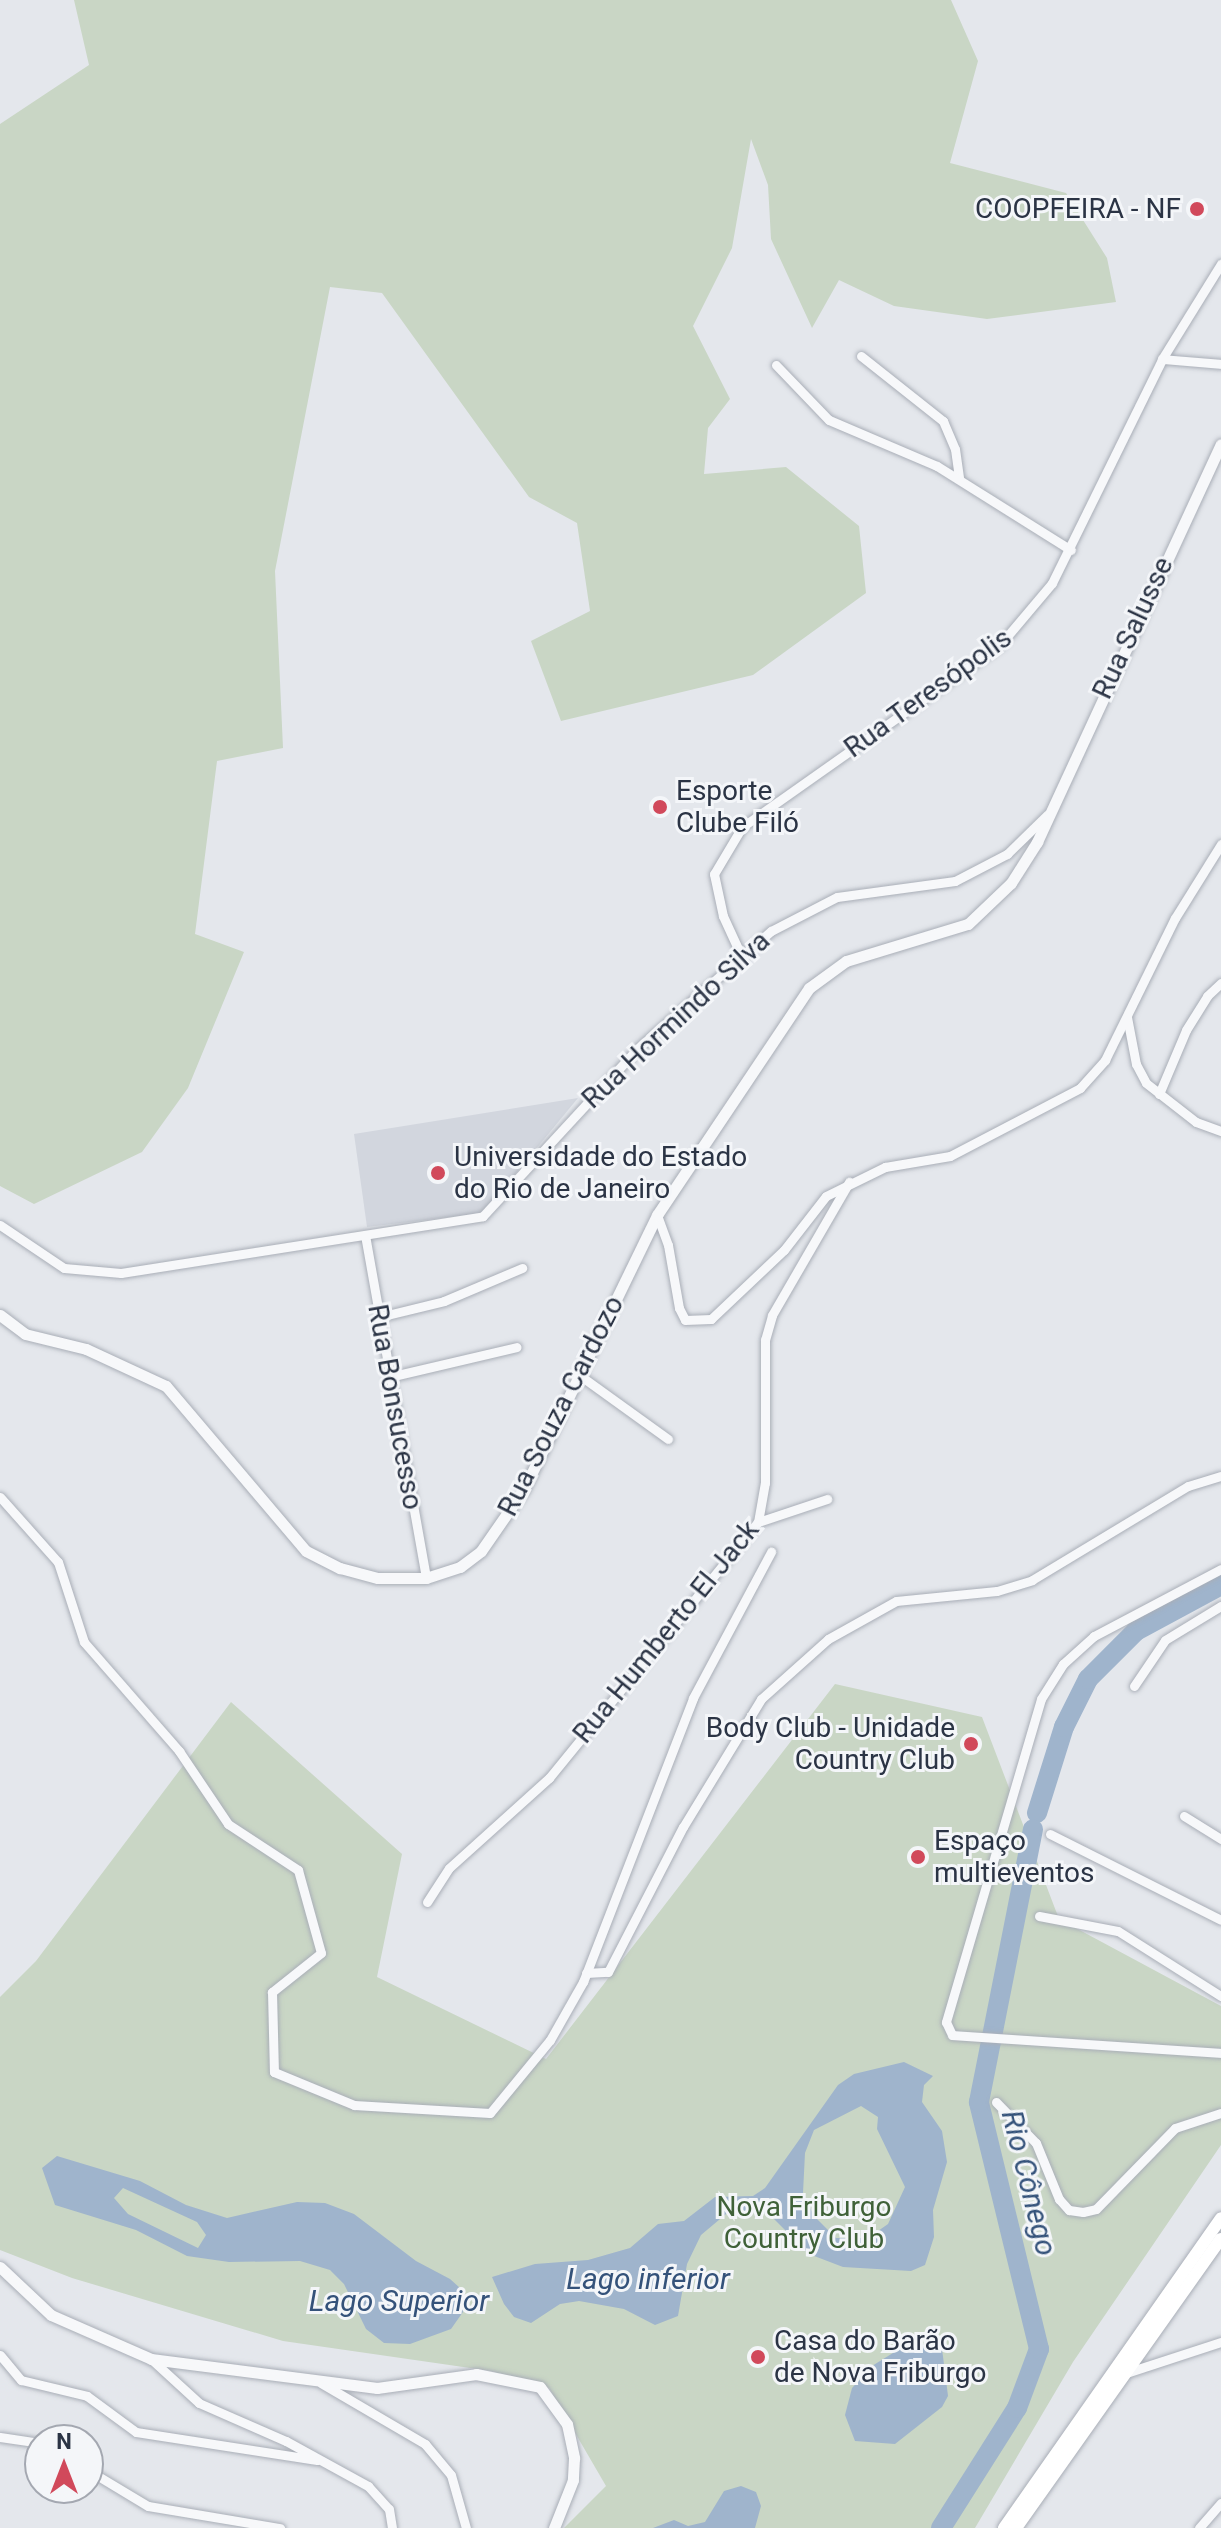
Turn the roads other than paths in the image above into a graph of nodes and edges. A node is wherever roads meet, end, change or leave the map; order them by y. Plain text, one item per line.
1 (1221, 264) edge
2 (861, 356) dead end
3 (1162, 359) junction
4 (1221, 364) edge
5 (776, 365) dead end
6 (1221, 444) edge
7 (959, 478) junction
8 (1071, 550) junction
9 (1049, 813) junction
10 (1221, 844) edge
11 (740, 953) junction
12 (1221, 983) edge
13 (1127, 1017) junction
14 (1159, 1094) junction
15 (1221, 1131) edge
16 (849, 1182) junction
17 (657, 1215) junction
18 (0, 1225) edge
19 (365, 1235) junction
20 (522, 1268) dead end
21 (0, 1315) edge
22 (379, 1317) junction
23 (517, 1347) dead end
24 (389, 1377) junction
25 (582, 1377) junction
26 (668, 1439) dead end
27 (1221, 1476) edge
28 (0, 1497) edge
29 (827, 1499) dead end
30 (758, 1522) junction
31 (771, 1552) dead end
32 (1221, 1569) edge
33 (426, 1578) junction
34 (1221, 1606) edge
35 (1134, 1686) dead end
36 (1184, 1816) dead end
37 (1050, 1834) dead end
38 (1221, 1839) edge
39 (427, 1902) dead end
40 (1039, 1916) dead end
41 (1221, 1920) edge
42 (586, 1973) junction
43 (1221, 1996) edge
44 (1221, 2053) edge
45 (996, 2102) dead end
46 (1221, 2113) edge
47 (1221, 2218) edge
48 (1221, 2239) edge
49 (0, 2267) edge
50 (1221, 2342) edge
51 (0, 2355) edge
52 (151, 2359) junction
53 (1124, 2374) junction
54 (1107, 2376) junction
55 (318, 2381) junction
56 (0, 2437) edge
57 (24, 2441) edge
58 (317, 2460) junction
59 (104, 2480) edge
60 (1221, 2503) edge
61 (280, 2528) edge
62 (392, 2528) edge
63 (466, 2528) edge
64 (554, 2528) edge
65 (1004, 2528) edge
66 (1016, 2528) edge
67 (1199, 2528) edge

1 - 3 street, Rua Teresópolis
2 - 7 street
3 - 4 street
3 - 8 street, Rua Teresópolis
5 - 7 street
6 - 9 street, Rua Salusse
7 - 8 street
8 - 11 street, Rua Teresópolis
9 - 11 street, Rua Hormindo Silva
9 - 17 street, Rua Souza Cardozo
10 - 13 street
11 - 19 street, Rua Hormindo Silva
12 - 14 street
13 - 14 street
13 - 16 street
14 - 15 street
16 - 17 street
16 - 30 street, Rua Humberto El Jack
17 - 25 street, Rua Souza Cardozo
18 - 19 street, Rua Hormindo Silva
19 - 22 street, Rua Bonsucesso
20 - 22 street
21 - 33 street, Rua Souza Cardozo
22 - 24 street, Rua Bonsucesso
23 - 24 street
24 - 33 street, Rua Bonsucesso
25 - 26 street
25 - 33 street, Rua Souza Cardozo
27 - 42 street
28 - 42 street
29 - 30 street
30 - 39 street, Rua Humberto El Jack
31 - 42 street
32 - 44 street
34 - 35 street
36 - 38 street
37 - 41 street
40 - 43 street
45 - 46 street
47 - 54 main road
48 - 53 main road
49 - 52 street
50 - 53 street
51 - 58 street
52 - 55 street
52 - 58 street
53 - 54 street
53 - 66 main road
54 - 65 main road
55 - 63 street
55 - 64 street
56 - 57 street
58 - 62 street
59 - 61 street
60 - 67 street

